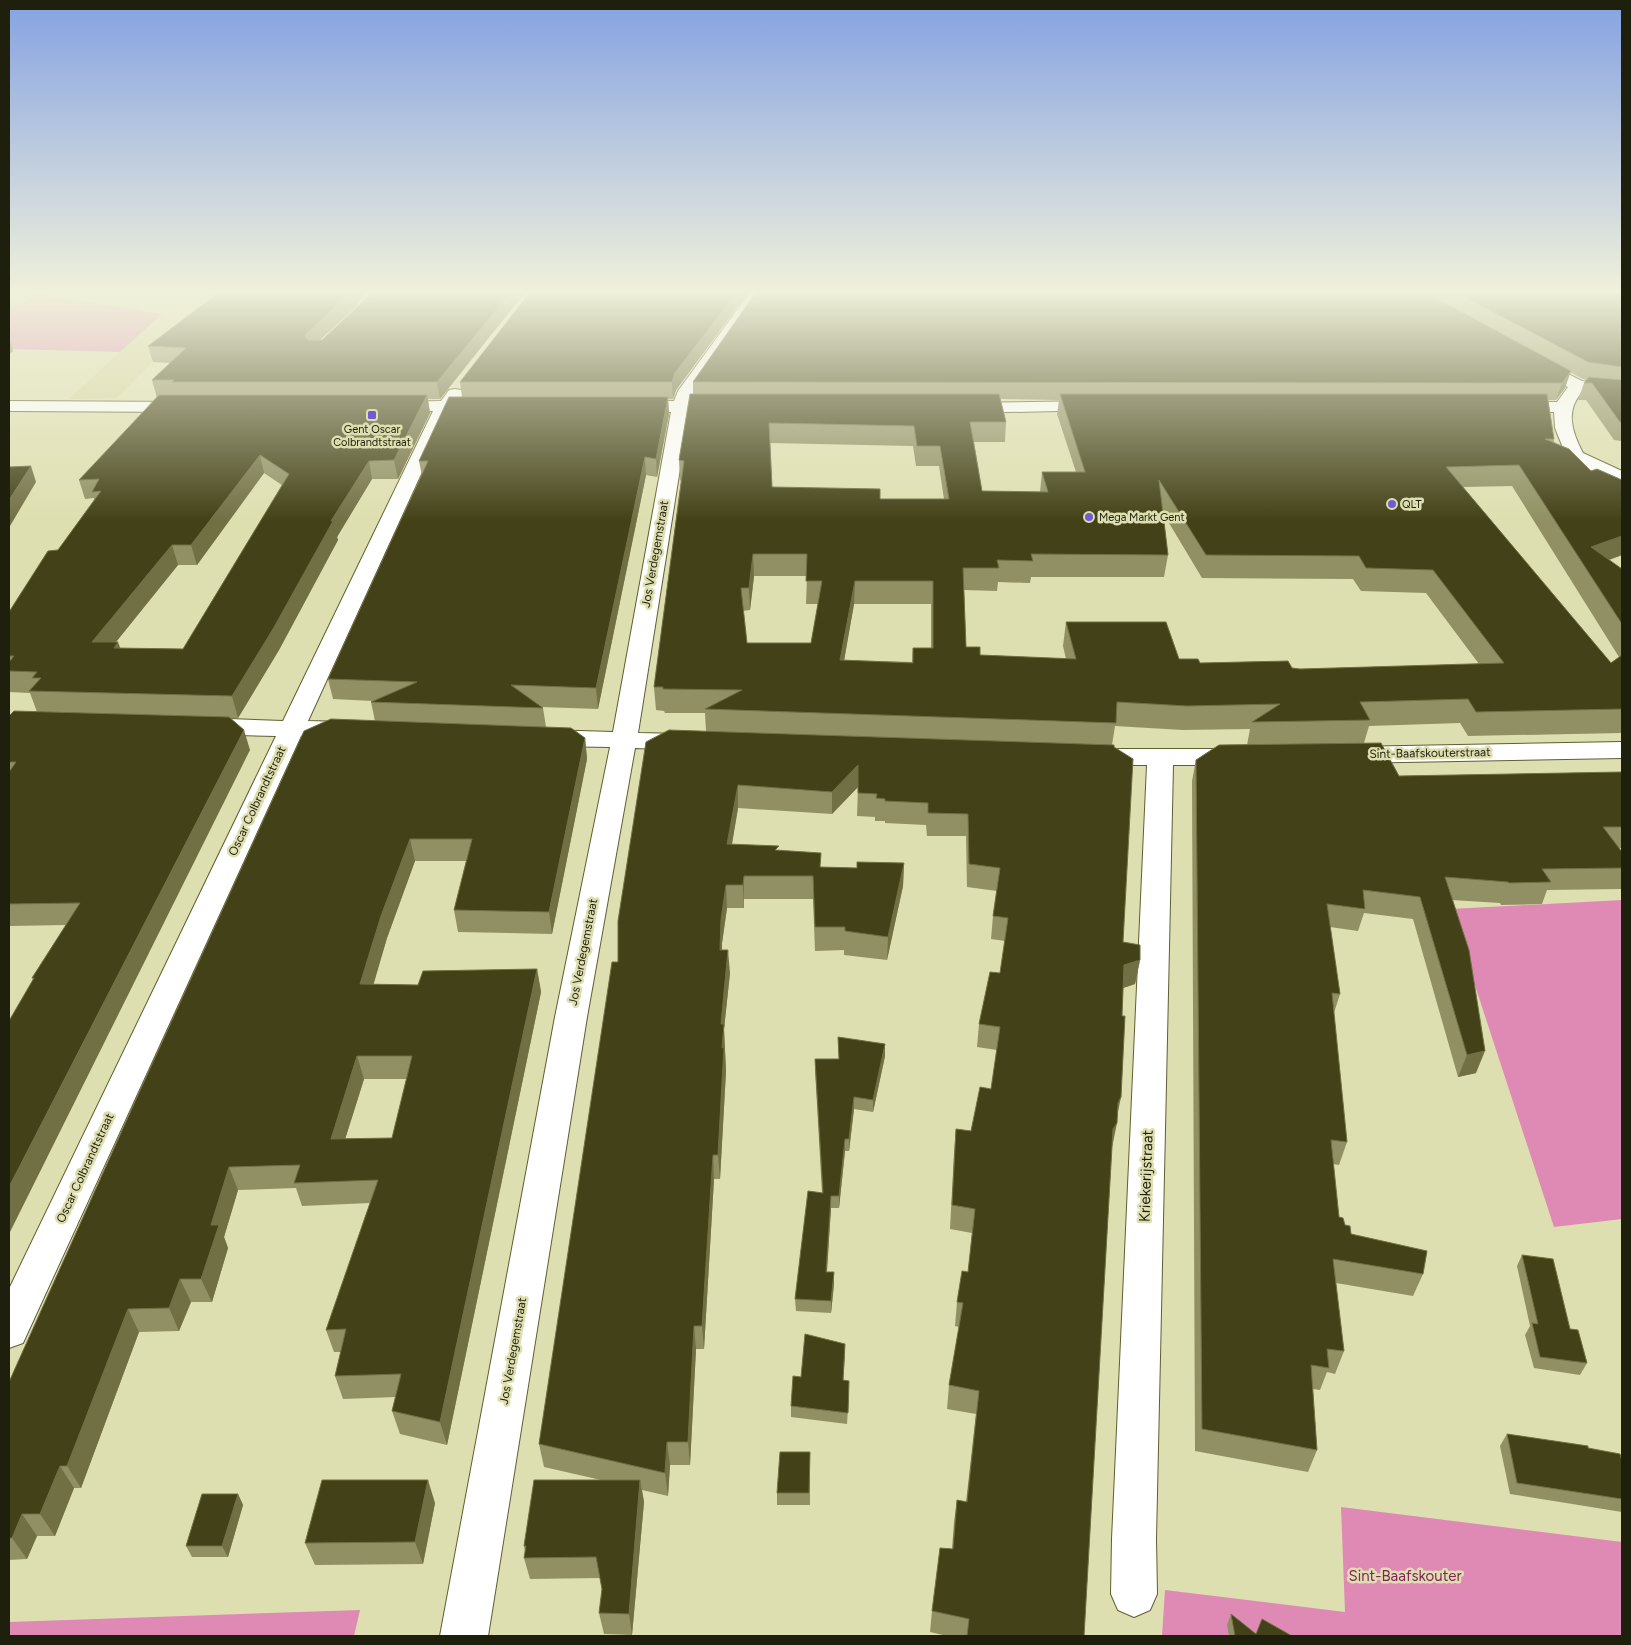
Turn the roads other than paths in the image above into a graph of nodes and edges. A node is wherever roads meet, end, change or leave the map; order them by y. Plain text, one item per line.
1 (703, 368) edge
2 (1545, 368) edge
3 (464, 383) edge
4 (1578, 386) junction
5 (1622, 391) edge
6 (494, 405) edge
7 (613, 405) edge
8 (9, 406) edge
9 (445, 406) junction
10 (1116, 406) edge
11 (201, 407) edge
12 (374, 407) edge
13 (681, 407) junction
14 (1494, 407) edge
15 (1564, 407) junction
16 (740, 408) edge
17 (947, 408) edge
18 (1622, 478) edge
19 (185, 726) edge
20 (291, 729) junction
21 (367, 731) edge
22 (524, 737) edge
23 (624, 741) junction
24 (705, 743) edge
25 (1622, 750) edge
26 (1072, 756) edge
27 (1327, 756) edge
28 (1258, 757) edge
29 (1160, 759) junction
30 (9, 1330) edge
31 (1134, 1594) dead end
32 (464, 1636) edge

1 - 13 street, Jos Verdegemstraat
2 - 4 street
3 - 9 street, Oscar Colbrandtstraat
4 - 5 street
4 - 15 street
6 - 9 street
7 - 13 street
8 - 11 street
9 - 12 street
9 - 20 street, Oscar Colbrandtstraat
10 - 17 street
13 - 16 street
13 - 23 street, Jos Verdegemstraat
14 - 15 street
15 - 18 street
19 - 20 street
20 - 21 street
20 - 30 street, Oscar Colbrandtstraat
22 - 23 street
23 - 24 street
23 - 32 street, Jos Verdegemstraat
25 - 27 street, Sint-Baafskouterstraat
26 - 29 street
28 - 29 street
29 - 31 street, Kriekerijstraat

